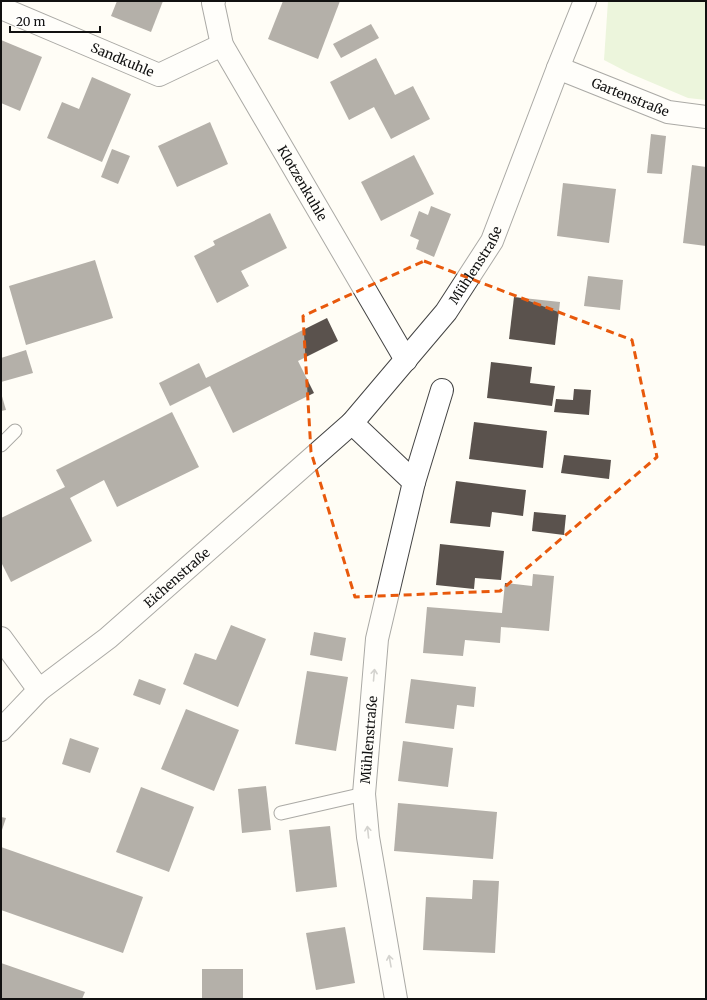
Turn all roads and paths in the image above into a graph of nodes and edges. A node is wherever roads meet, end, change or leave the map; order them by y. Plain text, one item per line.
1 (214, 1) edge
2 (585, 1) edge
3 (1, 8) edge
4 (222, 45) junction
5 (558, 68) junction
6 (706, 117) edge
7 (406, 360) junction
8 (442, 390) dead end
9 (352, 423) junction
10 (15, 431) dead end
11 (1, 445) edge
12 (414, 482) junction
13 (1, 638) edge
14 (39, 690) junction
15 (1, 730) edge
16 (364, 794) junction
17 (281, 813) dead end
18 (396, 999) edge

1 - 4 street, Klotzenkuhle
2 - 5 street, Mühlenstraße
3 - 4 street, Sandkuhle
4 - 7 street, Klotzenkuhle
5 - 6 street, Gartenstraße
5 - 7 street, Mühlenstraße
7 - 9 street, Mühlenstraße
8 - 12 street, Mühlenstraße
9 - 12 street
9 - 14 street, Eichenstraße
10 - 11 lane
16 -> 12 street, Mühlenstraße
13 - 14 street
14 - 15 street, Eichenstraße
16 - 17 lane
18 -> 16 street, Mühlenstraße

